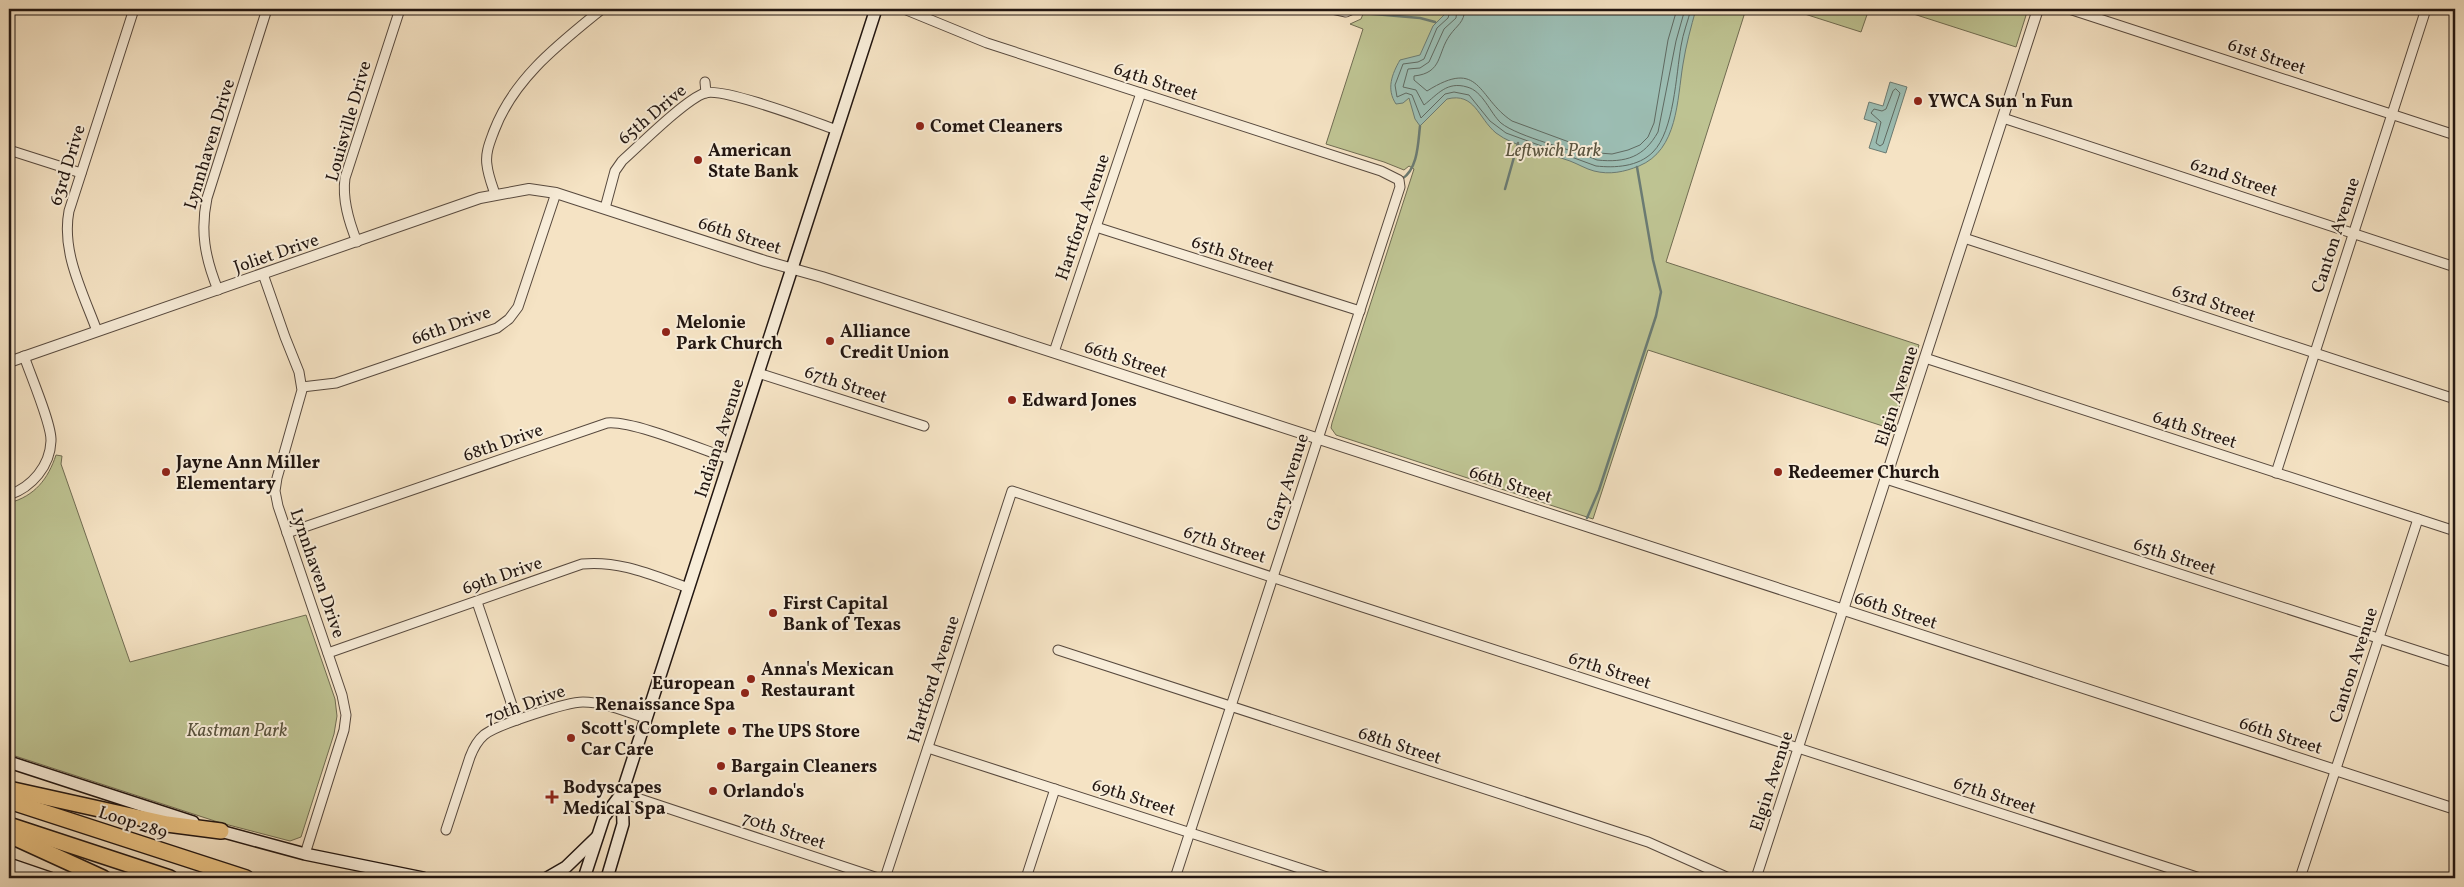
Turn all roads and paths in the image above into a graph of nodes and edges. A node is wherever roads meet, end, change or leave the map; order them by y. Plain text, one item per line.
1 (134, 9) edge
2 (267, 9) edge
3 (400, 9) edge
4 (602, 9) edge
5 (876, 9) edge
6 (904, 9) edge
7 (1332, 9) edge
8 (2038, 9) edge
9 (2069, 9) edge
10 (2426, 9) edge
11 (1351, 10) edge
12 (704, 82) dead end
13 (706, 92) junction
14 (1141, 93) junction
15 (2392, 114) junction
16 (2003, 118) junction
17 (837, 130) junction
18 (2455, 135) edge
19 (9, 150) edge
20 (81, 173) junction
21 (1399, 180) joint
22 (556, 193) junction
23 (495, 194) junction
24 (605, 208) junction
25 (1096, 227) junction
26 (2352, 233) junction
27 (1964, 238) junction
28 (358, 242) junction
29 (2455, 267) edge
30 (792, 268) junction
31 (264, 274) junction
32 (218, 290) junction
33 (1360, 312) junction
34 (97, 331) junction
35 (1054, 352) junction
36 (2314, 353) junction
37 (24, 356) junction
38 (1925, 358) junction
39 (9, 362) edge
40 (758, 373) junction
41 (302, 387) junction
42 (2455, 399) edge
43 (924, 426) dead end
44 (1318, 439) junction
45 (730, 459) junction
46 (2276, 472) junction
47 (1886, 479) junction
48 (1012, 490) joint
49 (9, 495) edge
50 (2418, 519) junction
51 (2455, 531) edge
52 (287, 533) junction
53 (1273, 578) junction
54 (689, 588) junction
55 (477, 602) junction
56 (1843, 610) junction
57 (2378, 638) junction
58 (1058, 650) dead end
59 (328, 653) junction
60 (2455, 663) edge
61 (1231, 707) junction
62 (646, 718) junction
63 (518, 720) junction
64 (928, 748) junction
65 (1798, 749) junction
66 (9, 762) edge
67 (2335, 770) junction
68 (9, 789) edge
69 (1055, 789) junction
70 (622, 793) junction
71 (9, 801) edge
72 (2455, 809) edge
73 (9, 825) edge
74 (446, 830) dead end
75 (221, 831) junction
76 (1190, 832) junction
77 (9, 835) edge
78 (598, 836) junction
79 (305, 854) junction
80 (9, 864) edge
81 (1318, 876) edge
82 (50, 878) edge
83 (103, 878) edge
84 (170, 878) edge
85 (246, 878) edge
86 (423, 878) edge
87 (547, 878) edge
88 (584, 878) edge
89 (607, 878) edge
90 (878, 878) edge
91 (885, 878) edge
92 (1026, 878) edge
93 (1175, 878) edge
94 (1330, 878) edge
95 (1729, 878) edge
96 (1756, 878) edge
97 (2200, 878) edge
98 (2300, 878) edge

1 - 20 street, 63rd Drive
2 - 32 street, Lynnhaven Drive
3 - 28 street, Louisville Drive
4 - 23 street
5 - 17 main road, Indiana Avenue
6 - 14 street, 64th Street
7 - 11 street
8 - 16 street, Elgin Avenue
9 - 15 street, 61st Street
10 - 15 street, Canton Avenue
12 - 13 street
13 - 17 street, 65th Drive
13 - 24 street, 65th Drive
14 - 21 street, 64th Street
14 - 25 street, Hartford Avenue
15 - 18 street, 61st Street
15 - 26 street, Canton Avenue
16 - 26 street, 62nd Street
16 - 27 street, Elgin Avenue
17 - 30 main road, Indiana Avenue
19 - 20 street
20 - 34 street, 63rd Drive
21 - 33 street, Gary Avenue
22 - 23 street, Joliet Drive
22 - 24 street, 66th Street
22 - 41 street, 66th Drive
23 - 28 street, Joliet Drive
24 - 30 street, 66th Street
25 - 33 street, 65th Street
25 - 35 street, Hartford Avenue
26 - 29 street, 62nd Street
26 - 36 street, Canton Avenue
27 - 36 street, 63rd Street
27 - 38 street, Elgin Avenue
28 - 31 street, Joliet Drive
30 - 35 street, 66th Street
30 - 40 main road, Indiana Avenue
31 - 32 street, Joliet Drive
31 - 41 street, Lynnhaven Drive
32 - 34 street, Joliet Drive
33 - 44 street, Gary Avenue
34 - 37 street, Joliet Drive
35 - 44 street, 66th Street
36 - 42 street, 63rd Street
36 - 46 street, Canton Avenue
37 - 39 street, Joliet Drive
37 - 49 street
38 - 46 street, 64th Street
38 - 47 street, Elgin Avenue
40 - 43 street, 67th Street
40 - 45 main road, Indiana Avenue
41 - 52 street, Lynnhaven Drive
44 - 53 street, Gary Avenue
44 - 56 street, 66th Street
45 - 52 street, 68th Drive
45 - 54 main road, Indiana Avenue
46 - 50 street, 64th Street
47 - 56 street, Elgin Avenue
47 - 57 street, 65th Street
48 - 53 street, 67th Street
48 - 64 street, Hartford Avenue
50 - 51 street, 64th Street
50 - 57 street, Canton Avenue
52 - 59 street, Lynnhaven Drive
53 - 61 street, Gary Avenue
53 - 65 street, 67th Street
54 - 55 street, 69th Drive
54 - 62 main road, Indiana Avenue
55 - 59 street, 69th Drive
55 - 63 street
56 - 65 street, Elgin Avenue
56 - 67 street, 66th Street
57 - 60 street, 65th Street
57 - 67 street, Canton Avenue
58 - 61 street, 68th Street
59 - 79 street, Lynnhaven Drive
61 - 76 street, Gary Avenue
61 - 95 street, 68th Street
62 - 63 street, 70th Drive
62 - 70 main road, Indiana Avenue
63 - 74 street, 70th Drive
64 - 69 street, 69th Street
64 - 91 street, Hartford Avenue
65 - 96 street, Elgin Avenue
65 - 97 street, 67th Street
66 - 75 main road
67 - 72 street, 66th Street
67 - 98 street, Canton Avenue
68 - 75 highway
69 - 76 street, 69th Street
69 - 92 street
70 - 78 main road, Indiana Avenue
70 - 89 main road, Indiana Avenue
70 - 90 street, 70th Street
71 - 85 highway, Loop 289
73 - 84 highway
75 - 79 main road
76 - 81 street, 69th Street
76 - 93 street, Gary Avenue
77 - 83 highway
78 - 87 main road
78 - 88 main road, Indiana Avenue
79 - 86 main road
80 - 82 main road
81 - 94 street, 69th Street

